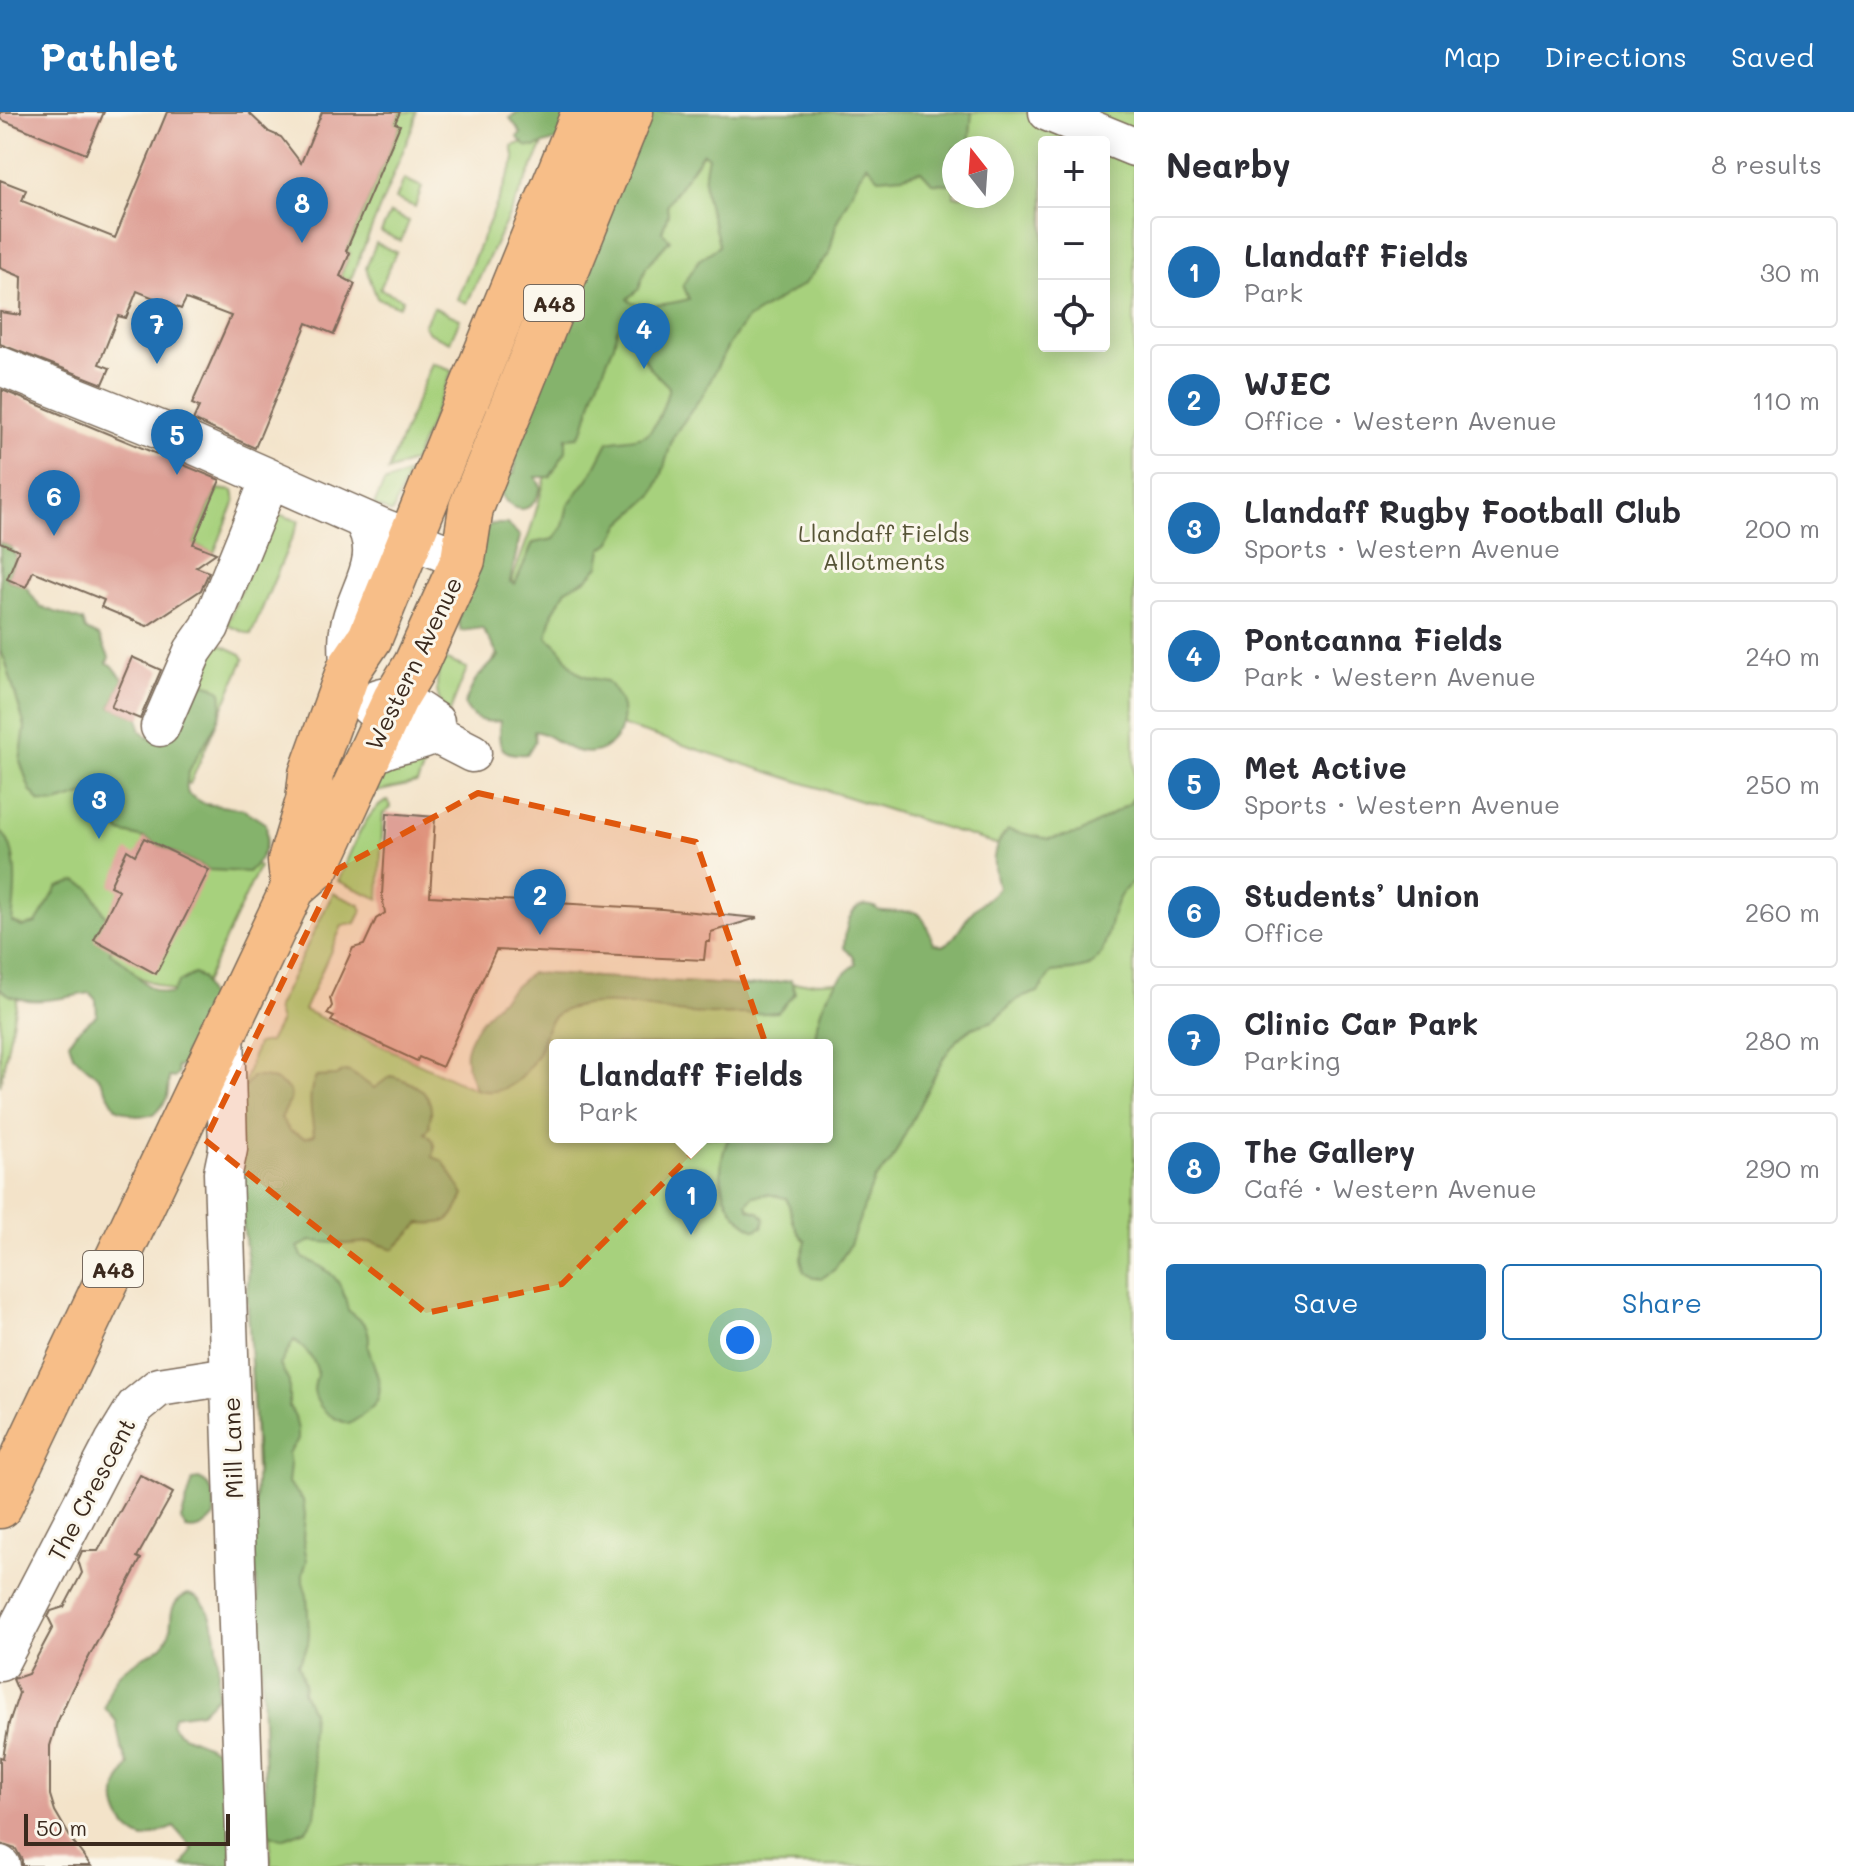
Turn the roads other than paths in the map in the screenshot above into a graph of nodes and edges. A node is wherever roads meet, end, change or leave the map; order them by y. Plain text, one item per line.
1 (584, 112) edge
2 (631, 112) edge
3 (1048, 112) edge
4 (1134, 147) edge
5 (0, 366) edge
6 (272, 480) junction
7 (362, 519) junction
8 (411, 539) junction
9 (463, 560) junction
10 (349, 669) junction
11 (395, 699) junction
12 (160, 727) dead end
13 (435, 734) junction
14 (472, 753) dead end
15 (367, 759) junction
16 (308, 801) junction
17 (293, 888) junction
18 (225, 1031) junction
19 (229, 1376) junction
20 (0, 1506) edge
21 (0, 1662) edge
22 (246, 1866) edge

1 - 8 highway, Western Avenue / A48
2 - 9 highway, Western Avenue / A48
3 - 4 street
5 - 6 street
6 - 7 street
6 - 12 street
7 - 8 street
7 - 10 street
8 - 9 street
8 - 10 highway, Western Avenue / A48
9 - 11 highway, Western Avenue / A48
10 - 16 highway, Western Avenue / A48
11 - 13 street
11 - 15 highway, Western Avenue / A48
11 - 16 street
13 - 14 street
13 - 15 street
15 - 17 highway, Western Avenue / A48
16 - 17 highway, Western Avenue / A48
17 - 18 highway, Western Avenue / A48
18 - 19 street, Mill Lane
18 - 20 highway, Western Avenue / A48
19 - 21 street, The Crescent
19 - 22 street, Mill Lane

